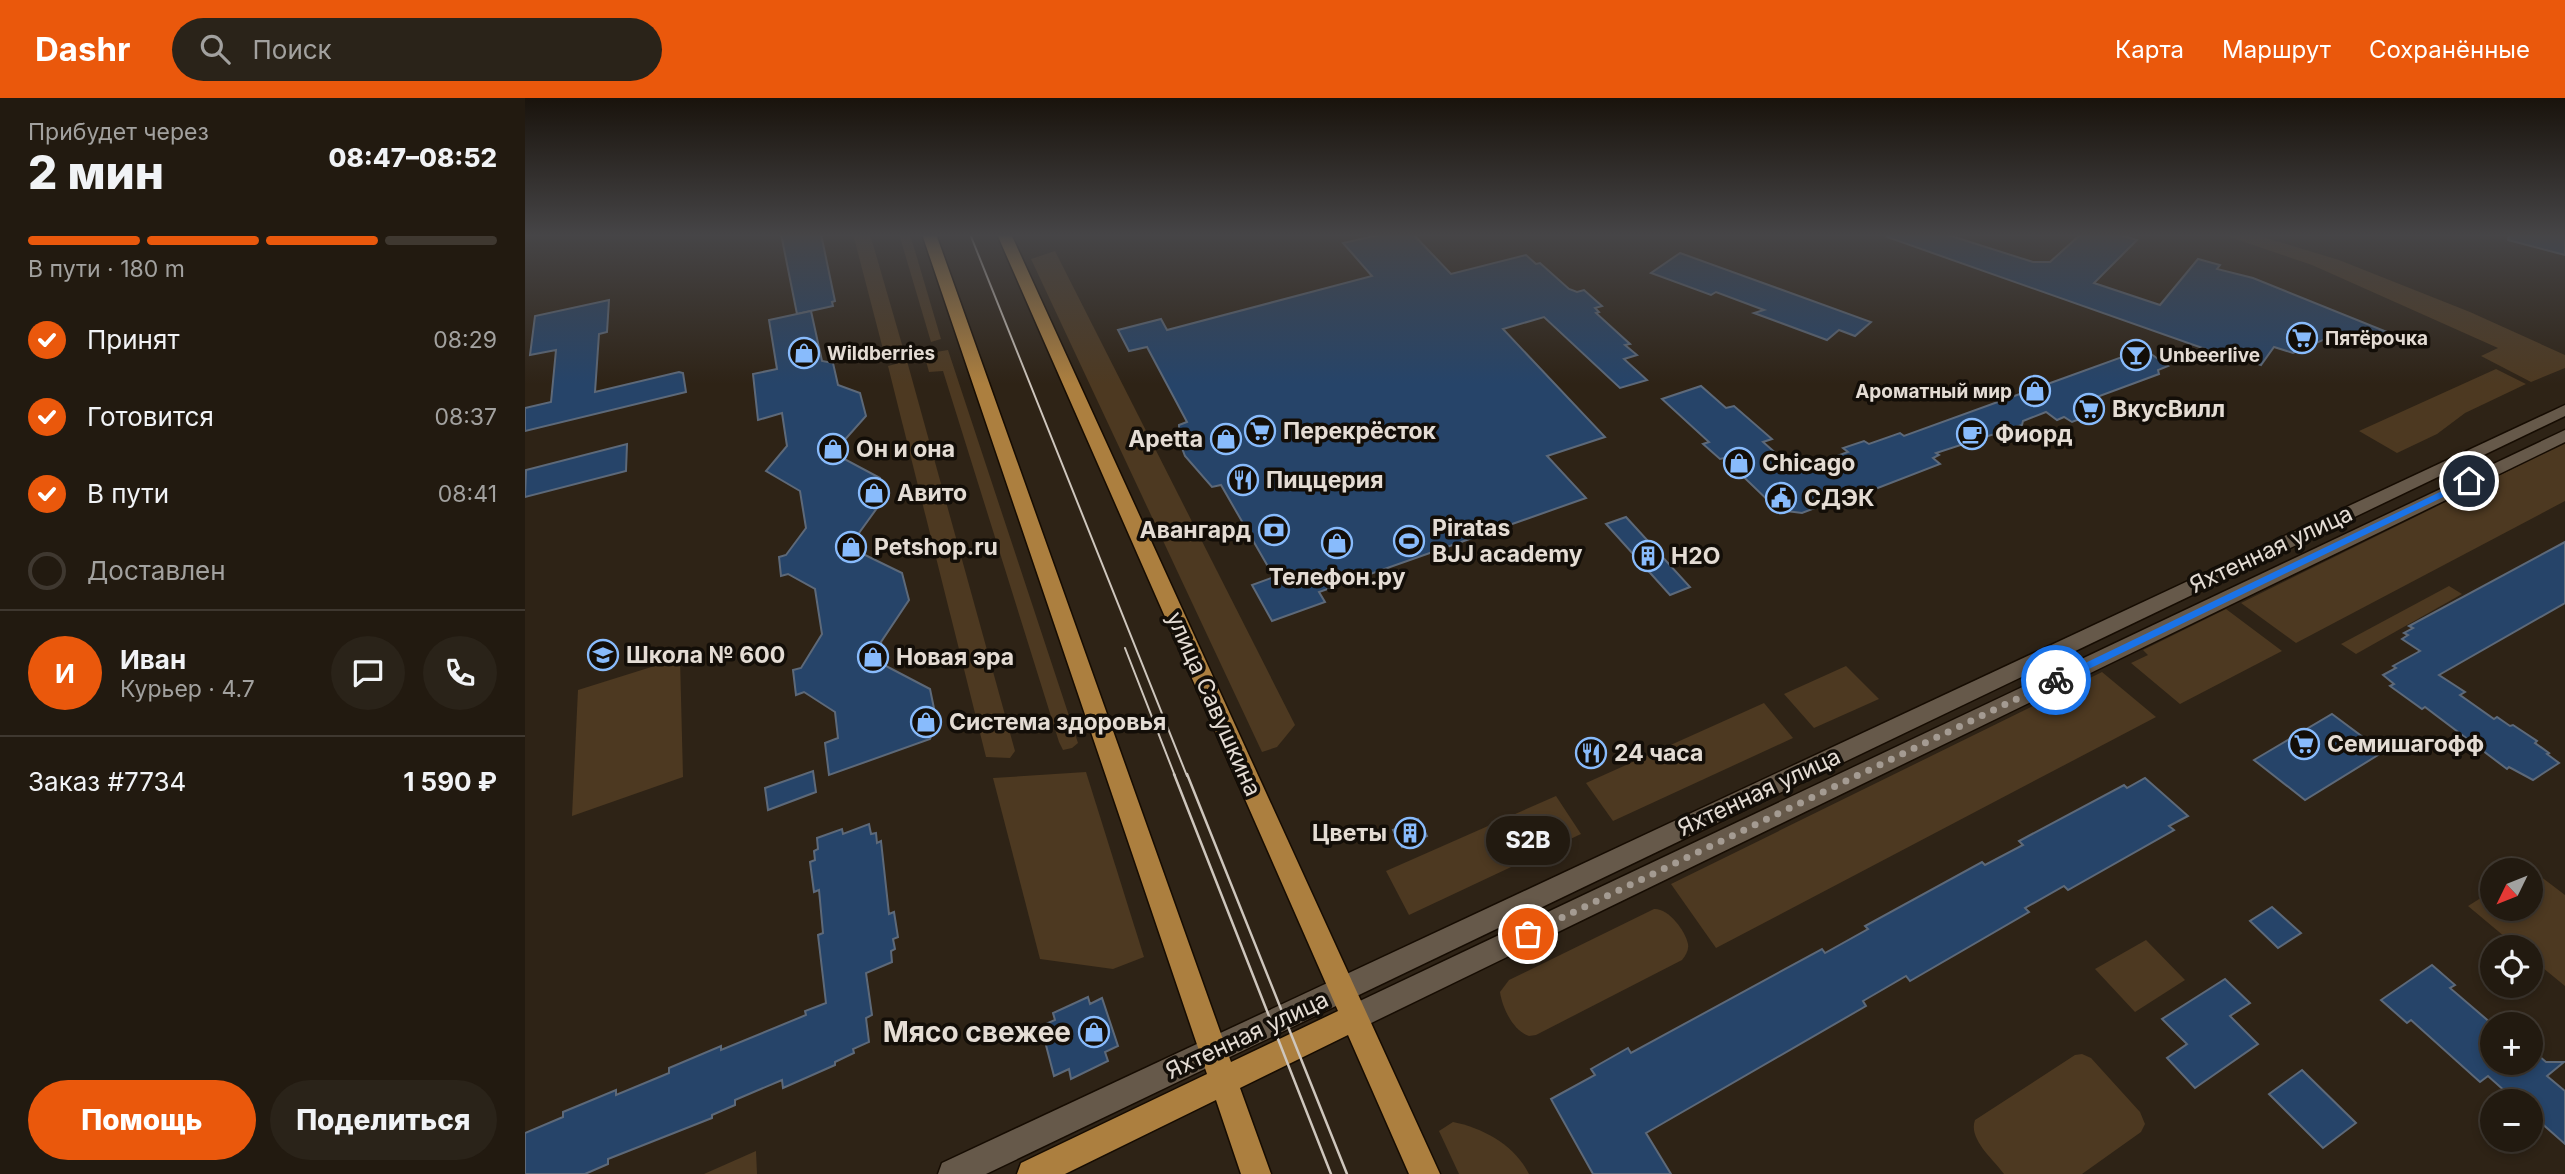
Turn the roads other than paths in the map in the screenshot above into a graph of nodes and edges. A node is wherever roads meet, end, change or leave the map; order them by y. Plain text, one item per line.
1 (946, 284) edge
2 (1026, 284) edge
3 (2565, 410) edge
4 (2565, 435) edge
5 (1342, 990) junction
6 (1355, 1017) junction
7 (1213, 1051) junction
8 (1224, 1081) junction
9 (953, 1174) edge
10 (1032, 1174) edge
11 (1256, 1174) edge
12 (1425, 1174) edge

1 - 7 main road
2 - 5 main road, улица Савушкина
3 - 5 street, Яхтенная улица
4 - 6 street, Яхтенная улица
5 - 6 main road, улица Савушкина
5 - 7 street, Яхтенная улица
6 - 8 main road, Яхтенная улица
6 - 12 main road, улица Савушкина
7 - 8 main road
7 - 9 street, Яхтенная улица
8 - 10 main road, Яхтенная улица
8 - 11 main road

